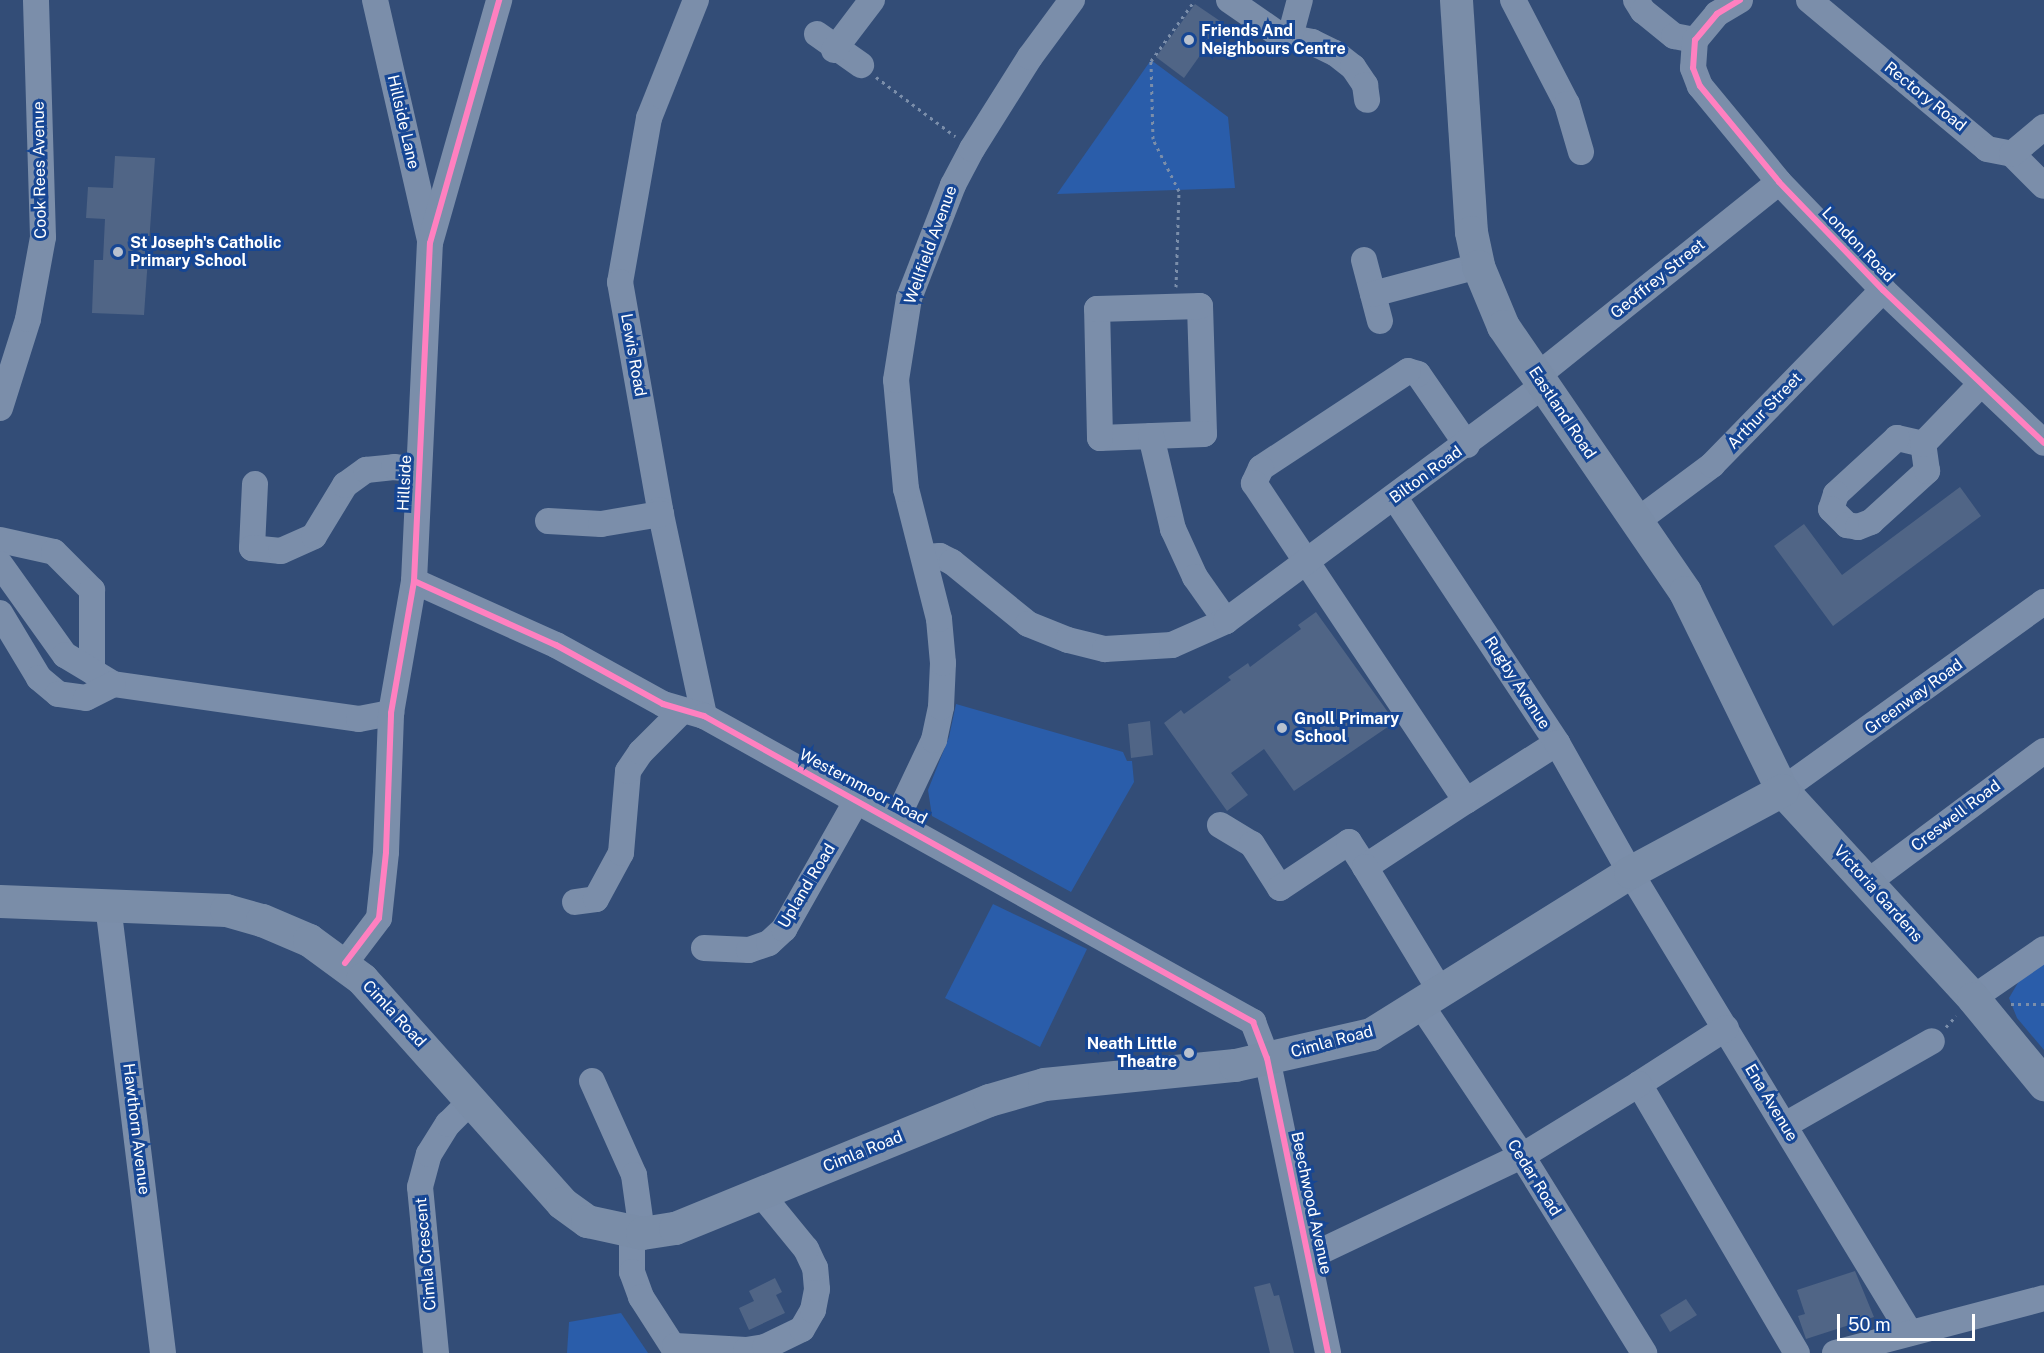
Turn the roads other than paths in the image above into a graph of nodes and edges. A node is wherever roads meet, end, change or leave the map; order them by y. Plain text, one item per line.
1 (36, 0) edge
2 (375, 0) edge
3 (499, 0) edge
4 (696, 0) edge
5 (872, 0) edge
6 (1072, 0) edge
7 (1229, 0) edge
8 (1300, 0) edge
9 (1456, 0) edge
10 (1514, 0) edge
11 (1636, 0) edge
12 (1740, 0) edge
13 (1809, 0) edge
14 (1281, 36) junction
15 (1695, 40) junction
16 (861, 65) road end
17 (1367, 100) dead end
18 (2044, 127) edge
19 (1581, 153) dead end
20 (2012, 154) junction
21 (1779, 182) junction
22 (2044, 186) edge
23 (430, 243) junction
24 (1364, 260) dead end
25 (1478, 266) junction
26 (1883, 290) junction
27 (1373, 294) junction
28 (1380, 321) dead end
29 (1540, 381) junction
30 (1980, 384) junction
31 (0, 408) edge
32 (1151, 436) junction
33 (2044, 443) edge
34 (1923, 444) dead end
35 (1467, 445) junction
36 (419, 470) junction
37 (255, 484) dead end
38 (1395, 498) junction
39 (661, 514) junction
40 (549, 521) dead end
41 (1637, 521) junction
42 (0, 540) edge
43 (924, 557) junction
44 (1308, 562) junction
45 (0, 564) edge
46 (414, 582) junction
47 (2044, 602) edge
48 (0, 613) edge
49 (1226, 621) junction
50 (103, 677) junction
51 (391, 713) junction
52 (693, 713) junction
53 (1557, 743) junction
54 (2044, 751) edge
55 (1782, 790) junction
56 (857, 800) junction
57 (1466, 801) junction
58 (896, 820) junction
59 (1220, 825) dead end
60 (1365, 867) junction
61 (1630, 872) junction
62 (1868, 882) junction
63 (0, 901) edge
64 (575, 902) dead end
65 (108, 905) junction
66 (704, 948) dead end
67 (2044, 949) edge
68 (345, 963) junction
69 (1431, 998) junction
70 (1973, 998) junction
71 (1725, 1028) junction
72 (1932, 1041) road end
73 (1267, 1058) junction
74 (592, 1081) dead end
75 (1639, 1084) junction
76 (2044, 1084) edge
77 (473, 1099) junction
78 (1785, 1125) junction
79 (1522, 1156) junction
80 (761, 1194) junction
81 (637, 1233) junction
82 (1309, 1257) junction
83 (2044, 1298) edge
84 (1910, 1333) junction
85 (1876, 1348) edge
86 (676, 1350) edge
87 (163, 1353) edge
88 (436, 1353) edge
89 (1328, 1353) edge
90 (1644, 1353) edge
91 (1797, 1353) edge
92 (1835, 1353) edge

1 - 31 street, Cook Rees Avenue
2 - 23 street, Hillside Lane
3 - 23 street, Hillside
4 - 39 street, Lewis Road
5 - 16 street
6 - 43 street, Wellfield Avenue
7 - 14 street
8 - 14 street
9 - 25 main road, Eastland Road
10 - 19 street
11 - 15 street
12 - 15 street
13 - 20 street, Rectory Road
14 - 17 street
15 - 21 street, London Road
18 - 20 street
20 - 22 street, Rectory Road
21 - 26 street, London Road
21 - 29 street, Geoffrey Street
23 - 36 street, Hillside
24 - 27 street
25 - 27 street
25 - 29 main road, Eastland Road
26 - 30 street, London Road
26 - 41 street, Arthur Street
27 - 28 street
29 - 35 street, Bilton Road
29 - 41 main road, Eastland Road
30 - 33 street, London Road
30 - 34 street
32 - 32 street
32 - 49 street
35 - 38 street, Bilton Road
35 - 44 street
36 - 37 street
36 - 46 street, Hillside
38 - 44 street, Bilton Road
38 - 53 street, Rugby Avenue
39 - 40 street
39 - 52 street, Lewis Road
41 - 55 main road, Eastland Road
42 - 50 street
43 - 49 street
43 - 58 street, Wellfield Avenue
44 - 49 street
44 - 57 street
45 - 50 street
46 - 51 street, Hillside
46 - 52 street, Westernmoor Road
47 - 55 street, Greenway Road
48 - 50 street
50 - 51 street
51 - 68 street, Hillside
52 - 56 street, Westernmoor Road
52 - 64 street
53 - 57 street
53 - 61 street, Rugby Avenue
54 - 62 street, Creswell Road
55 - 61 main road, Cimla Road
55 - 62 main road, Victoria Gardens
56 - 58 street, Westernmoor Road
56 - 66 street, Upland Road
57 - 60 street
58 - 73 street, Westernmoor Road
59 - 60 street, Cedar Road
60 - 69 street, Cedar Road
61 - 69 main road, Cimla Road
61 - 71 street, Ena Avenue
62 - 70 main road, Victoria Gardens
63 - 65 main road, Cimla Road
65 - 68 main road, Cimla Road
65 - 87 street, Hawthorn Avenue
67 - 70 street
68 - 77 main road, Cimla Road
69 - 73 main road, Cimla Road
69 - 79 street, Cedar Road
70 - 76 main road, Victoria Gardens
71 - 75 street
71 - 78 street, Ena Avenue
72 - 78 street
73 - 80 main road, Cimla Road
73 - 82 street, Beechwood Avenue
74 - 81 street
75 - 79 street
75 - 91 street
77 - 81 main road, Cimla Road
77 - 88 street, Cimla Crescent
78 - 84 street, Ena Avenue
79 - 82 street
79 - 90 street, Cedar Road
80 - 81 main road, Cimla Road
80 - 86 street
81 - 86 street
82 - 89 street, Beechwood Avenue
83 - 84 street
84 - 85 street
85 - 92 street

